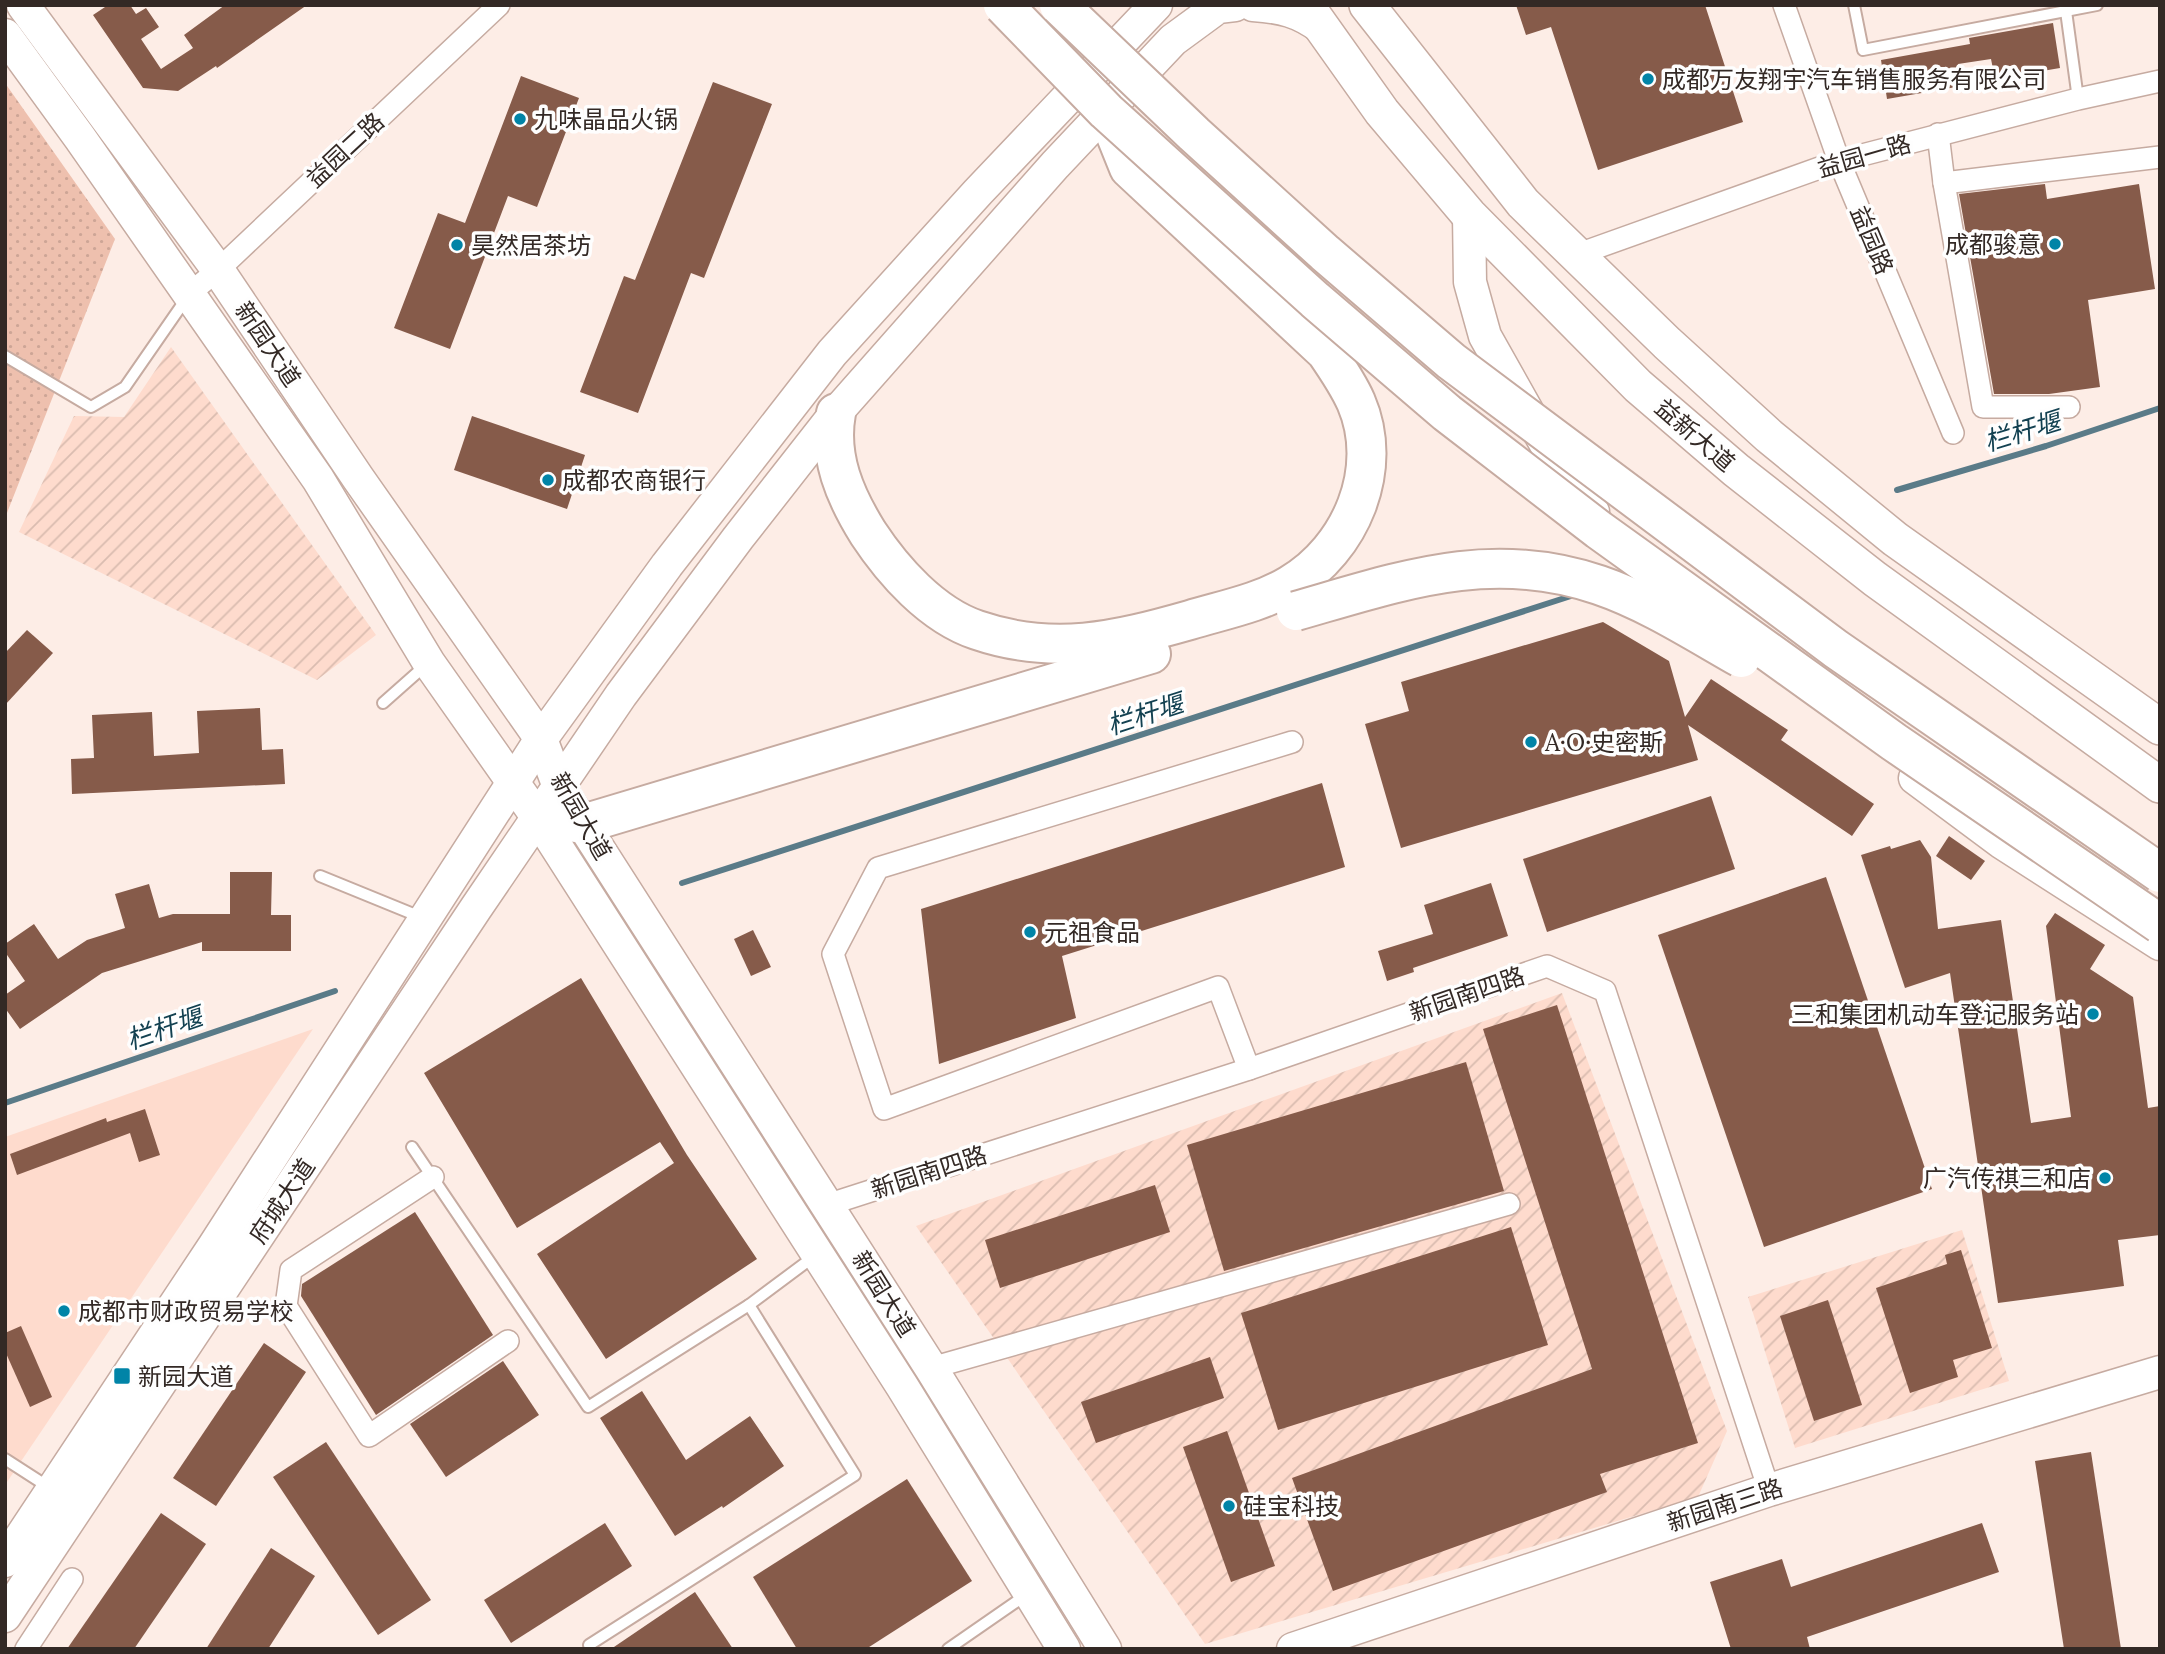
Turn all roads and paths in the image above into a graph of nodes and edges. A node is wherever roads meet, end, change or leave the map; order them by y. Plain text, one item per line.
1 (23, 5) edge
2 (499, 5) edge
3 (1003, 5) edge
4 (1059, 5) edge
5 (1156, 5) edge
6 (1235, 5) edge
7 (1253, 5) edge
8 (1367, 5) edge
9 (1784, 5) edge
10 (1854, 5) edge
11 (2097, 5) edge
12 (2066, 11) junction
13 (1314, 17) edge
14 (5, 35) edge
15 (2160, 81) edge
16 (2078, 99) junction
17 (1106, 111) junction
18 (1938, 134) junction
19 (2160, 157) edge
20 (1839, 161) junction
21 (1944, 183) junction
22 (1469, 215) junction
23 (1576, 255) junction
24 (219, 270) junction
25 (190, 293) junction
26 (5, 356) edge
27 (2069, 407) dead end
28 (836, 413) junction
29 (1953, 433) dead end
30 (1292, 599) junction
31 (429, 663) junction
32 (383, 703) dead end
33 (2160, 727) edge
34 (541, 739) junction
35 (1292, 742) dead end
36 (1894, 743) junction
37 (514, 783) junction
38 (2160, 785) edge
39 (559, 787) junction
40 (538, 818) junction
41 (583, 824) junction
42 (2160, 873) edge
43 (320, 876) dead end
44 (425, 919) junction
45 (2160, 924) edge
46 (2160, 944) edge
47 (1249, 1069) junction
48 (412, 1147) dead end
49 (433, 1177) junction
50 (1509, 1204) dead end
51 (827, 1205) junction
52 (818, 1254) junction
53 (750, 1305) junction
54 (508, 1341) dead end
55 (931, 1368) junction
56 (2160, 1372) edge
57 (5, 1460) edge
58 (52, 1490) junction
59 (1769, 1490) junction
60 (5, 1561) edge
61 (72, 1579) dead end
62 (1029, 1594) junction
63 (5, 1616) edge
64 (589, 1645) dead end
65 (26, 1649) edge
66 (948, 1649) edge
67 (1064, 1649) edge
68 (1105, 1649) edge
69 (1293, 1649) edge

1 - 24 main road, 新园大道
2 - 24 street, 益园二路
3 - 17 highway, bridge
4 - 42 highway, bridge
5 - 34 main road, 府城大道
6 - 28 main road, 府城大道
7 - 13 main road
8 - 23 main road, 益新大道
9 - 20 street, 益园路
10 - 12 lane
11 - 12 lane
12 - 16 lane
13 - 22 main road, 益新大道
14 - 25 main road, 新园大道
15 - 16 street, 益园一路
16 - 18 street, 益园一路
17 - 30 highway
17 - 36 highway, bridge
18 - 20 street, 益园一路
18 - 21 street
19 - 21 street
20 - 23 street, 益园一路
20 - 29 street, 益园路
21 - 27 street
22 - 38 main road, 益新大道
22 - 46 main road
23 - 33 main road, 益新大道
24 - 25 street, 益园二路
24 - 34 main road, 新园大道
25 - 26 lane
25 - 31 main road, 新园大道
28 - 30 highway
28 - 39 main road, 府城大道
30 - 36 highway, bridge
30 - 41 highway
31 - 32 lane
31 - 37 main road, 新园大道
34 - 37 main road, 府城大道
34 - 39 main road, 新园大道
35 - 47 street
36 - 45 highway, bridge
37 - 40 main road, 新园大道
37 - 44 main road, 府城大道
39 - 40 main road, 府城大道
39 - 41 main road, 新园大道
40 - 41 highway
40 - 52 main road, 新园大道
40 - 63 main road, 府城大道
41 - 51 main road, 新园大道
43 - 44 lane
44 - 58 main road, 府城大道
47 - 51 street, 新园南四路
47 - 59 street, 新园南四路
48 - 49 lane
49 - 53 lane
49 - 54 street
50 - 55 street
51 - 55 main road, 新园大道
52 - 53 lane
52 - 62 main road, 新园大道
53 - 64 lane
55 - 68 main road, 新园大道
56 - 59 main road, 新园南三路
57 - 58 lane
58 - 60 main road, 府城大道
59 - 69 main road, 新园南三路
61 - 65 street
62 - 66 lane
62 - 67 main road, 新园大道

